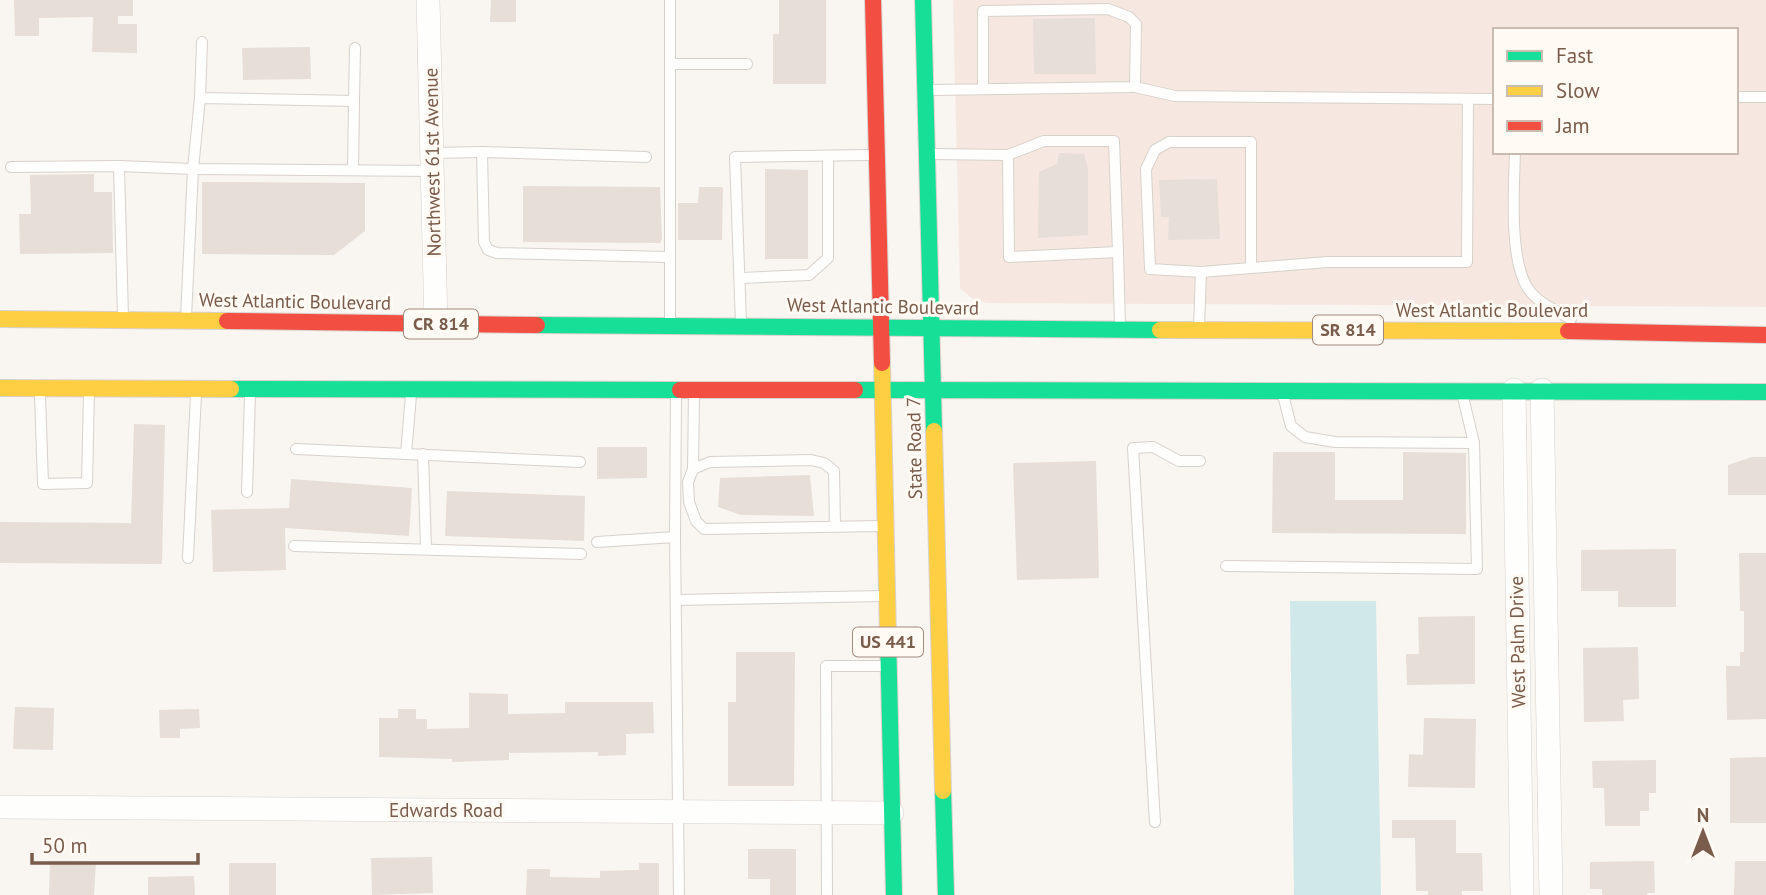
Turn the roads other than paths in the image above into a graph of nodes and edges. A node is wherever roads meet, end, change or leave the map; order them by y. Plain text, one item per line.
1 (428, 0) edge
2 (670, 0) edge
3 (873, 0) edge
4 (923, 0) edge
5 (1108, 4) edge
6 (202, 42) dead end
7 (355, 48) dead end
8 (670, 64) junction
9 (747, 64) dead end
10 (1135, 87) junction
11 (982, 88) junction
12 (925, 90) junction
13 (1766, 96) edge
14 (1738, 97) edge
15 (200, 98) junction
16 (1468, 99) junction
17 (1493, 99) edge
18 (354, 101) junction
19 (482, 152) junction
20 (927, 153) junction
21 (1515, 154) edge
22 (877, 155) junction
23 (1007, 155) junction
24 (828, 156) junction
25 (646, 157) dead end
26 (432, 162) junction
27 (119, 166) junction
28 (11, 167) dead end
29 (193, 169) junction
30 (353, 170) junction
31 (1118, 253) junction
32 (669, 257) junction
33 (1251, 268) junction
34 (1200, 272) junction
35 (741, 278) junction
36 (0, 319) edge
37 (123, 320) junction
38 (186, 321) junction
39 (436, 324) junction
40 (670, 325) junction
41 (741, 326) junction
42 (881, 327) junction
43 (930, 329) junction
44 (1121, 329) junction
45 (1199, 329) junction
46 (1591, 331) junction
47 (1766, 335) edge
48 (0, 388) edge
49 (40, 388) junction
50 (89, 388) junction
51 (196, 388) junction
52 (250, 388) junction
53 (411, 388) junction
54 (676, 388) junction
55 (694, 388) junction
56 (882, 389) junction
57 (933, 389) junction
58 (1282, 389) junction
59 (1461, 390) junction
60 (1514, 390) junction
61 (1542, 390) junction
62 (1766, 392) edge
63 (1474, 443) junction
64 (296, 449) dead end
65 (406, 454) junction
66 (423, 454) junction
67 (1200, 461) dead end
68 (580, 462) dead end
69 (694, 469) junction
70 (247, 492) dead end
71 (1515, 517) junction
72 (1544, 517) junction
73 (835, 526) junction
74 (885, 526) junction
75 (675, 537) junction
76 (597, 542) dead end
77 (294, 546) dead end
78 (426, 549) junction
79 (581, 554) dead end
80 (188, 558) dead end
81 (1226, 566) dead end
82 (887, 596) junction
83 (677, 600) junction
84 (888, 667) junction
85 (0, 807) edge
86 (676, 811) junction
87 (826, 813) junction
88 (891, 813) junction
89 (1155, 822) dead end
90 (679, 895) edge
91 (827, 895) edge
92 (894, 895) edge
93 (946, 895) edge
94 (1522, 895) edge
95 (1551, 895) edge

1 - 26 street, Northwest 61st Avenue
2 - 8 lane
3 - 22 main road, State Road 7 / US 441
4 - 12 main road, State Road 7 / US 441
5 - 10 lane
5 - 11 lane
6 - 15 lane
7 - 18 lane
8 - 9 lane
8 - 32 lane
10 - 11 lane
10 - 16 lane
11 - 12 lane
12 - 20 main road, State Road 7 / US 441
13 - 14 lane
15 - 18 lane
15 - 29 lane
16 - 17 lane
16 - 33 lane
18 - 30 lane
19 - 25 lane
19 - 26 lane
19 - 32 lane
20 - 23 lane
20 - 43 main road, State Road 7 / US 441
21 - 46 lane
22 - 24 lane
22 - 42 main road, State Road 7 / US 441
23 - 31 lane
23 - 31 lane
24 - 35 lane
24 - 35 lane
26 - 30 lane
26 - 39 street, Northwest 61st Avenue
27 - 28 lane
27 - 29 lane
27 - 37 lane
29 - 30 lane
29 - 38 lane
31 - 44 lane
32 - 40 lane
33 - 34 lane
33 - 34 lane
34 - 45 lane
35 - 41 lane
36 - 37 main road, West Atlantic Boulevard / CR 814
37 - 38 main road, West Atlantic Boulevard / CR 814
38 - 39 main road, West Atlantic Boulevard / CR 814
39 - 40 main road, West Atlantic Boulevard / CR 814
40 - 41 main road, West Atlantic Boulevard / CR 814
41 - 42 main road, West Atlantic Boulevard / CR 814
42 - 43 main road, West Atlantic Boulevard / SR 814
42 - 56 main road, State Road 7 / US 441
43 - 44 main road, West Atlantic Boulevard / SR 814
43 - 57 main road, State Road 7 / US 441
44 - 45 main road, West Atlantic Boulevard / SR 814
45 - 46 main road, West Atlantic Boulevard / SR 814
46 - 47 main road, West Atlantic Boulevard / SR 814
48 - 49 main road
49 - 50 main road
49 - 50 lane
50 - 51 main road
51 - 52 main road
51 - 80 lane
52 - 53 main road
52 - 70 lane
53 - 54 main road
53 - 65 lane
54 - 55 main road
54 - 75 lane
55 - 56 main road
55 - 69 lane
56 - 57 main road
56 - 74 main road, State Road 7 / US 441
57 - 58 main road
57 - 93 main road, State Road 7 / US 441
58 - 59 main road
58 - 63 lane
59 - 60 main road
59 - 63 lane
60 - 61 main road
60 - 71 street, West Palm Drive
61 - 62 main road
61 - 72 street, West Palm Drive
63 - 81 lane
64 - 65 lane
65 - 66 lane
66 - 68 lane
66 - 78 lane
67 - 89 lane
69 - 73 lane
69 - 73 lane
71 - 72 street
71 - 94 street, West Palm Drive
72 - 95 street, West Palm Drive
73 - 74 lane
74 - 82 main road, State Road 7 / US 441
75 - 76 lane
75 - 83 lane
77 - 78 lane
78 - 79 lane
82 - 83 lane
82 - 84 main road, State Road 7 / US 441
83 - 86 lane
84 - 87 lane
84 - 88 main road, State Road 7 / US 441
85 - 86 street, Edwards Road
86 - 87 street, Edwards Road
86 - 90 lane
87 - 88 street, Edwards Road
87 - 91 lane
88 - 92 main road, State Road 7 / US 441

